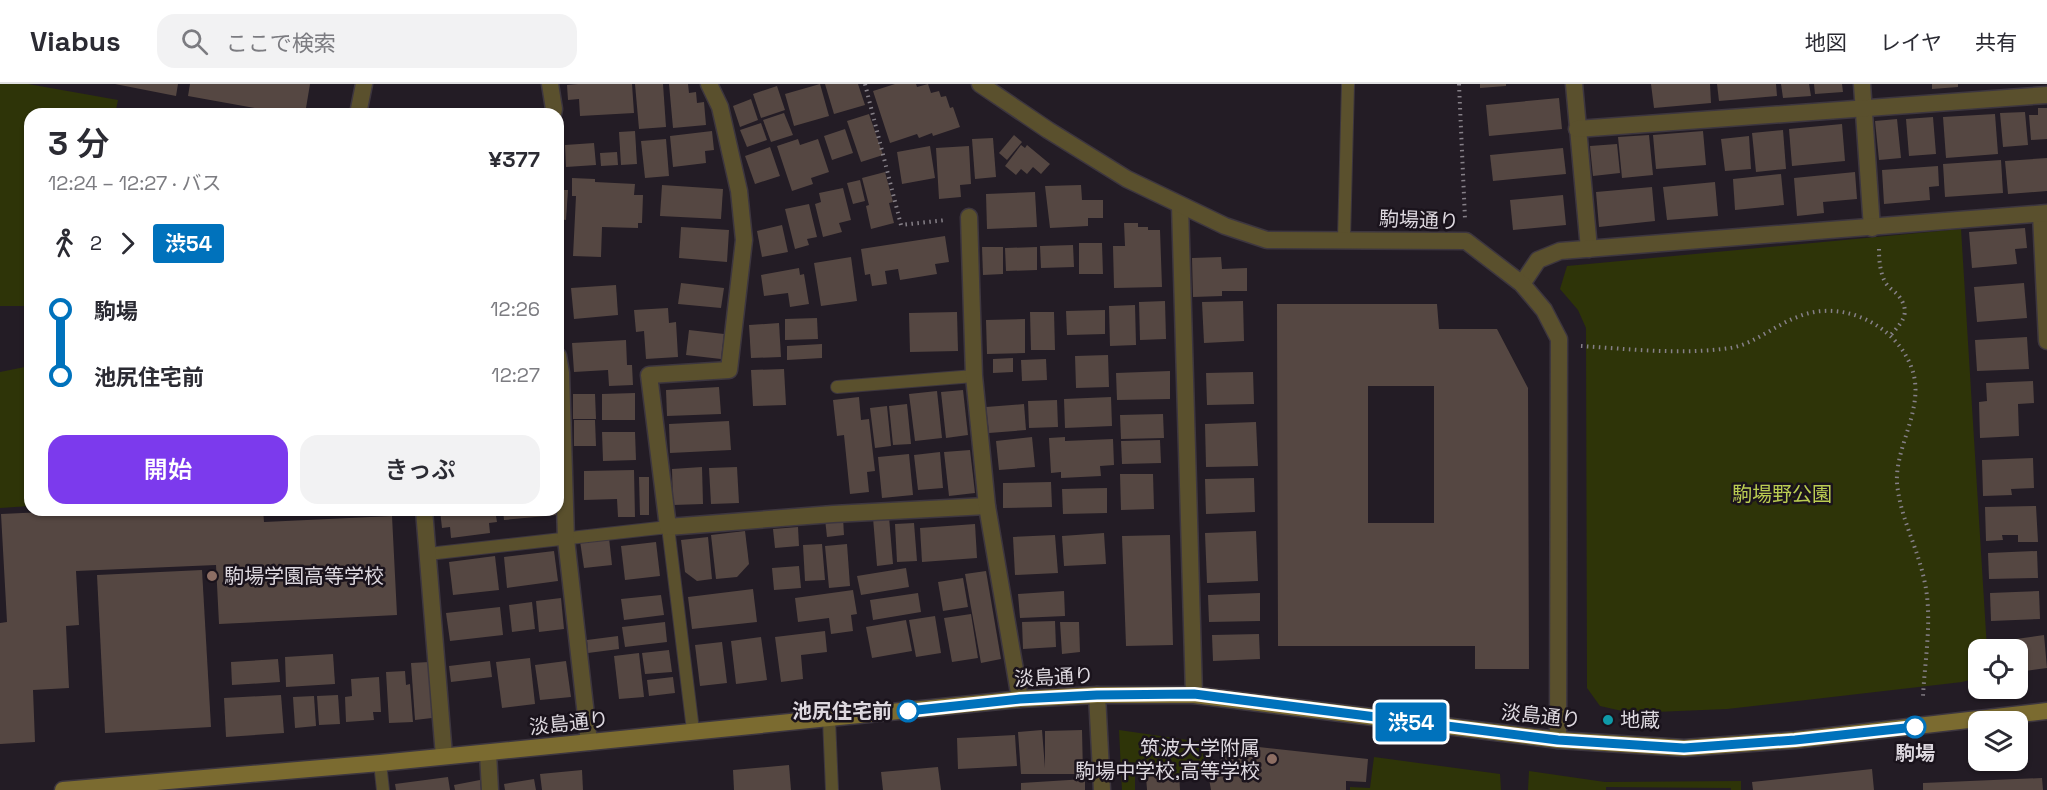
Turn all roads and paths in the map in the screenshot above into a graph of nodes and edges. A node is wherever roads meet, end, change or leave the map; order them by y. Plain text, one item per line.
1 (364, 84) edge
2 (550, 84) edge
3 (709, 84) edge
4 (865, 84) edge
5 (980, 84) edge
6 (1348, 84) edge
7 (1459, 84) edge
8 (1574, 84) edge
9 (1862, 84) edge
10 (2047, 95) edge
11 (359, 108) edge
12 (555, 108) edge
13 (1865, 109) junction
14 (1577, 129) junction
15 (1180, 205) junction
16 (2044, 213) edge
17 (969, 218) joint
18 (1875, 228) junction
19 (1344, 239) junction
20 (1466, 241) junction
21 (1589, 249) junction
22 (1522, 284) junction
23 (1890, 336) junction
24 (2047, 341) edge
25 (1559, 345) junction
26 (974, 376) junction
27 (837, 387) dead end
28 (564, 488) edge
29 (987, 506) junction
30 (425, 516) edge
31 (668, 527) junction
32 (567, 539) junction
33 (428, 554) junction
34 (1194, 694) junction
35 (1097, 695) junction
36 (1923, 696) dead end
37 (1020, 699) junction
38 (2047, 711) edge
39 (829, 719) junction
40 (693, 730) junction
41 (1558, 740) junction
42 (589, 742) junction
43 (488, 753) junction
44 (444, 756) junction
45 (380, 763) junction
46 (178, 785) edge
47 (63, 790) edge
48 (383, 790) edge
49 (490, 790) edge
50 (832, 790) edge
51 (1102, 790) edge

1 - 11 street
2 - 12 street
3 - 31 street
4 - 17 path
5 - 15 street, 駒場通り
6 - 19 lane
7 - 20 path
8 - 14 street
9 - 13 street
10 - 13 street
13 - 14 street
13 - 18 street
14 - 21 street
15 - 19 street, 駒場通り
15 - 34 street
16 - 18 street
16 - 24 street
17 - 26 street
18 - 21 street
18 - 23 path
19 - 20 street, 駒場通り
20 - 22 street, 駒場通り
21 - 22 street
22 - 25 street, 駒場通り
23 - 25 path
23 - 36 path
25 - 41 street, 駒場通り
26 - 27 lane
26 - 29 street
28 - 32 street
29 - 31 street
29 - 37 street
30 - 33 street
31 - 32 lane
31 - 40 lane
32 - 33 lane
32 - 42 street
33 - 44 street
34 - 35 main road, 淡島通り
34 - 41 main road, 淡島通り
35 - 37 main road, 淡島通り
35 - 51 street
37 - 39 main road, 淡島通り
38 - 41 main road, 淡島通り
39 - 40 main road, 淡島通り
39 - 50 lane
40 - 42 main road, 淡島通り
42 - 43 main road, 淡島通り
43 - 44 main road, 淡島通り
43 - 49 street
44 - 45 main road, 淡島通り
45 - 46 main road, 淡島通り
45 - 48 lane
46 - 47 main road, 淡島通り

